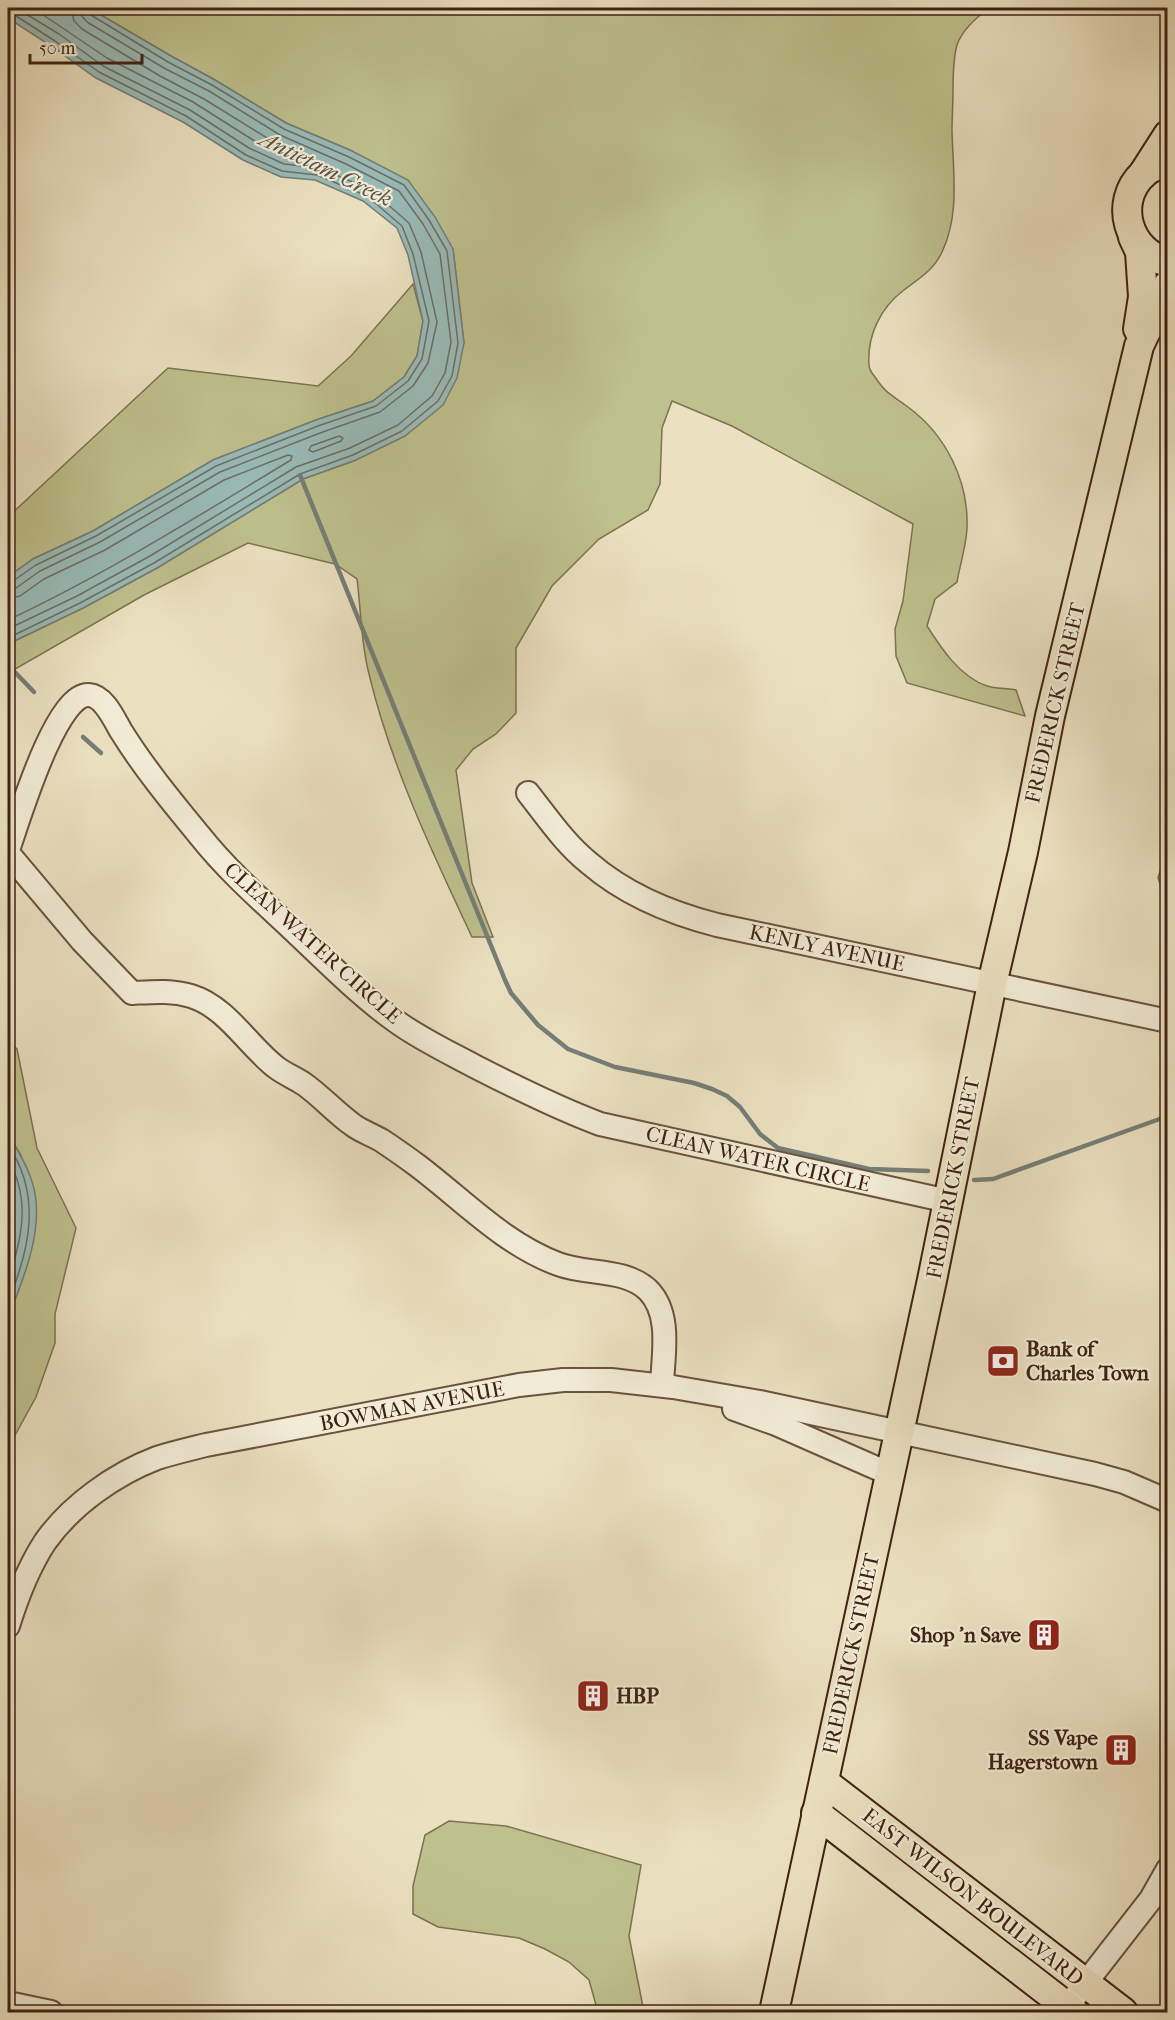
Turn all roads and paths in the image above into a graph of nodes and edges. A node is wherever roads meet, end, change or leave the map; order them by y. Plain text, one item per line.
1 (1167, 135) edge
2 (1167, 161) edge
3 (1143, 174) junction
4 (1133, 237) junction
5 (1167, 262) edge
6 (1167, 285) edge
7 (1138, 346) junction
8 (528, 793) dead end
9 (8, 852) edge
10 (992, 984) junction
11 (1167, 1021) edge
12 (948, 1201) junction
13 (667, 1386) junction
14 (900, 1433) junction
15 (890, 1474) junction
16 (1167, 1501) edge
17 (8, 1626) edge
18 (824, 1782) junction
19 (816, 1813) junction
20 (886, 1867) junction
21 (1167, 1869) edge
22 (978, 1901) junction
23 (1086, 1984) junction
24 (8, 2003) edge
25 (1068, 2011) edge
26 (51, 2013) edge
27 (774, 2013) edge
28 (1123, 2013) edge

1 - 3 main road
2 - 3 main road
3 - 4 main road, FREDERICK STREET
4 - 5 main road
4 - 7 main road, FREDERICK STREET
6 - 7 main road, FREDERICK STREET
7 - 10 main road, FREDERICK STREET
8 - 10 street, KENLY AVENUE
9 - 12 street, CLEAN WATER CIRCLE
9 - 13 street, CLEAN WATER CIRCLE
10 - 11 street, KENLY AVENUE
10 - 12 main road, FREDERICK STREET
12 - 14 main road, FREDERICK STREET
13 - 14 street, BOWMAN AVENUE
13 - 15 street
13 - 17 street, BOWMAN AVENUE
14 - 15 main road, FREDERICK STREET
14 - 16 street, BOWMAN AVENUE
15 - 18 main road, FREDERICK STREET
18 - 19 main road, FREDERICK STREET
18 - 22 main road, EAST WILSON BOULEVARD
19 - 20 main road, EAST WILSON BOULEVARD
19 - 27 main road, FREDERICK STREET
20 - 22 main road
20 - 25 main road, EAST WILSON BOULEVARD
21 - 23 street
22 - 23 main road, EAST WILSON BOULEVARD
23 - 25 street
23 - 28 main road, EAST WILSON BOULEVARD
24 - 26 street

